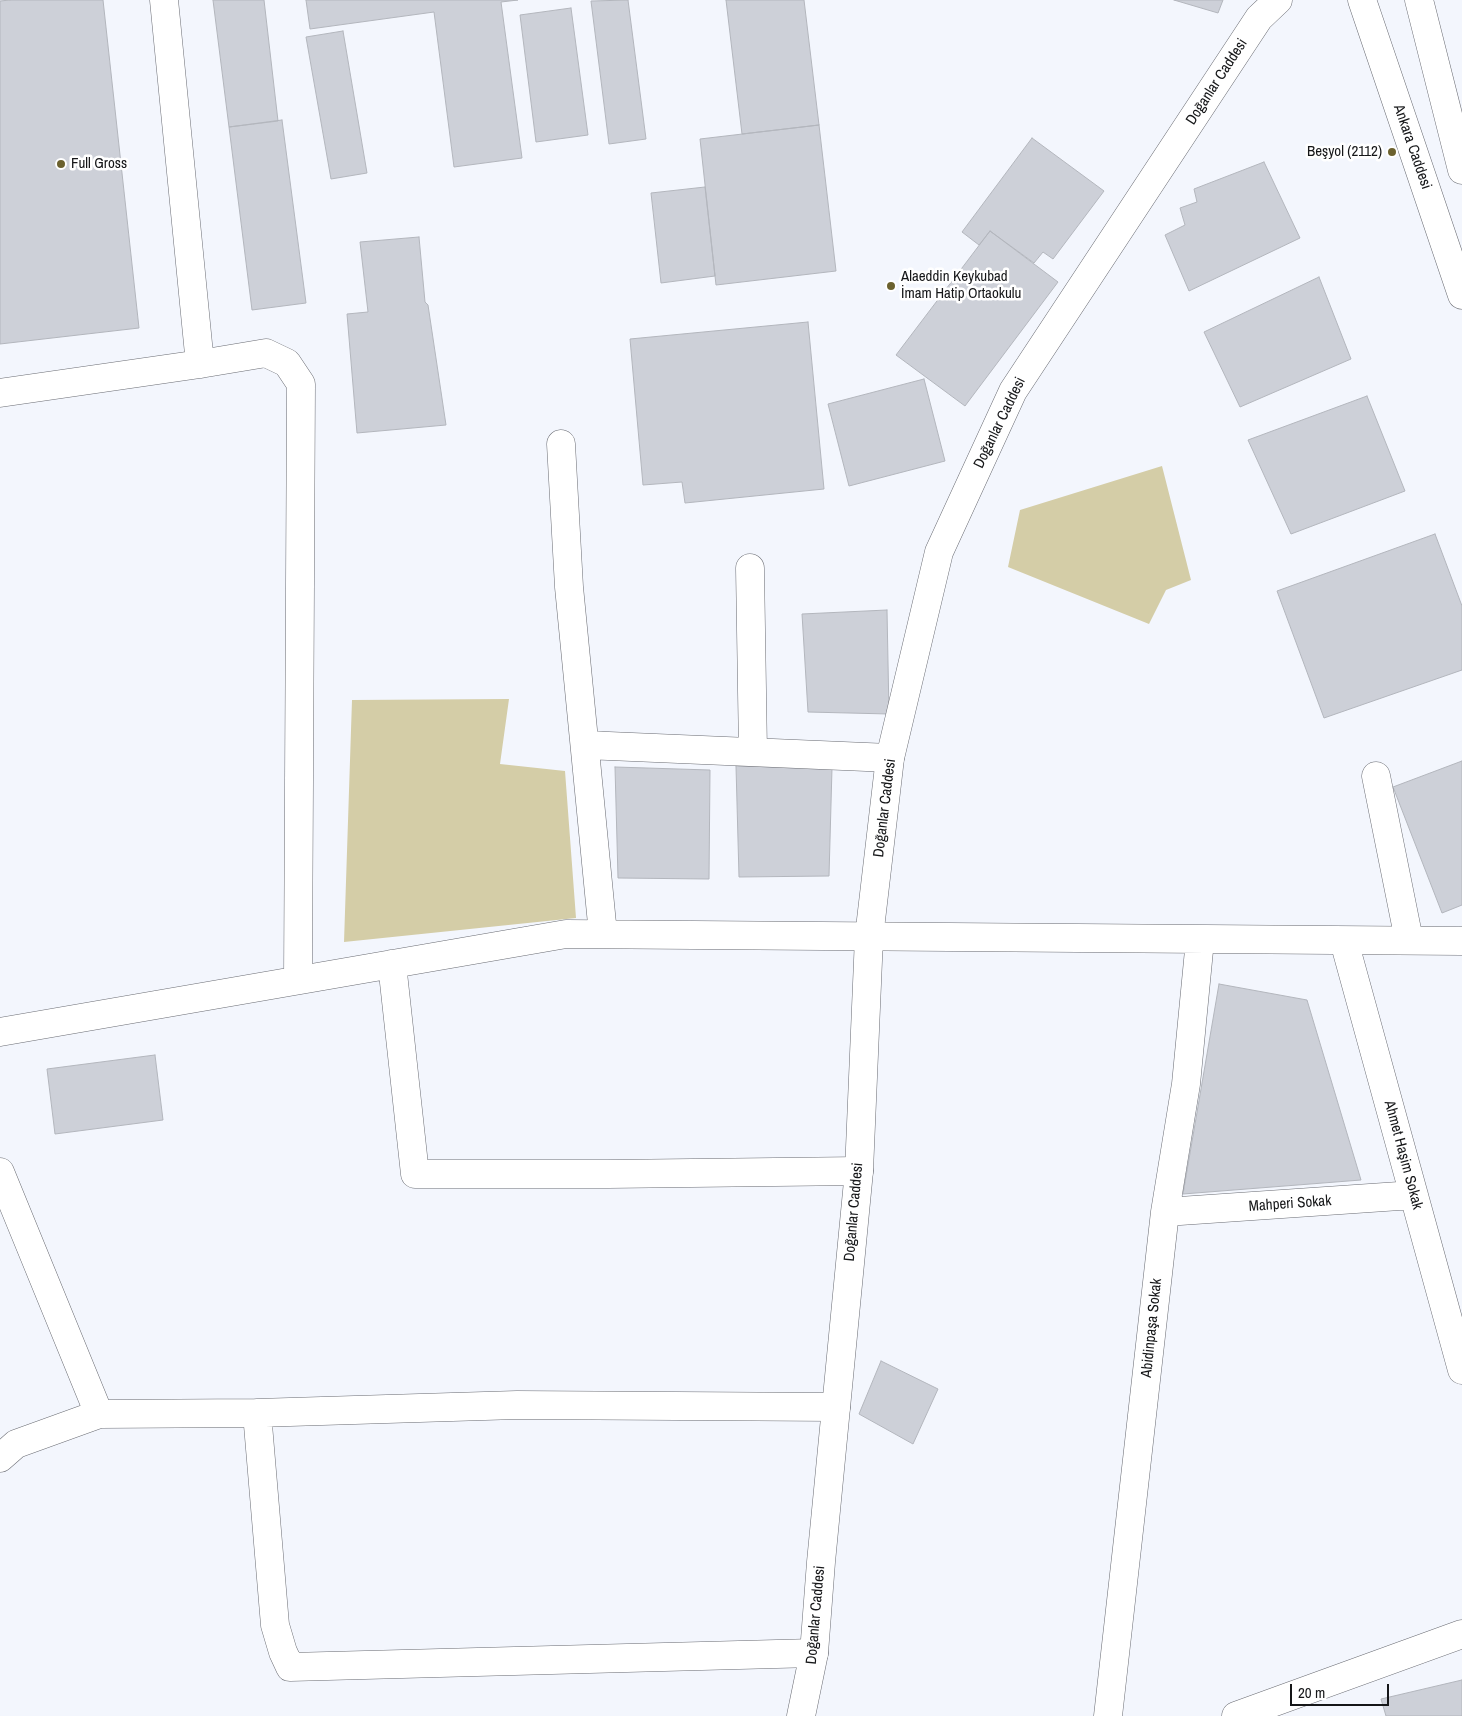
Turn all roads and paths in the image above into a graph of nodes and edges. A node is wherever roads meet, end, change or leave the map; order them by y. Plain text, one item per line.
1 (164, 0) edge
2 (1278, 0) edge
3 (1362, 0) edge
4 (1419, 0) edge
5 (1462, 170) edge
6 (1462, 295) edge
7 (200, 364) junction
8 (0, 393) edge
9 (561, 444) dead end
10 (750, 568) dead end
11 (585, 745) junction
12 (753, 752) junction
13 (890, 758) junction
14 (1376, 776) dead end
15 (603, 934) junction
16 (869, 937) junction
17 (1200, 940) junction
18 (1409, 940) junction
19 (1344, 941) junction
20 (1462, 941) edge
21 (392, 964) junction
22 (298, 980) junction
23 (0, 1032) edge
24 (0, 1172) edge
25 (859, 1172) junction
26 (1414, 1196) junction
27 (1165, 1212) junction
28 (1462, 1370) edge
29 (836, 1407) junction
30 (257, 1413) junction
31 (99, 1414) junction
32 (0, 1458) edge
33 (1462, 1634) edge
34 (814, 1654) junction
35 (802, 1716) edge
36 (1108, 1716) edge
37 (1236, 1716) edge

1 - 7 street
2 - 13 street, Doğanlar Caddesi
3 - 6 street, Ankara Caddesi
4 - 5 street
7 - 8 street
7 - 22 street
9 - 11 street
10 - 12 street
11 - 12 street
11 - 15 street
12 - 13 street
13 - 16 street, Doğanlar Caddesi
14 - 18 street
15 - 16 street
15 - 21 street
16 - 17 street
16 - 25 street, Doğanlar Caddesi
17 - 19 street
17 - 27 street, Abidinpaşa Sokak
18 - 19 street
18 - 20 street
19 - 26 street, Ahmet Haşim Sokak
21 - 22 street
21 - 25 street
22 - 23 street
24 - 31 street
25 - 29 street, Doğanlar Caddesi
26 - 27 street, Mahperi Sokak
26 - 28 street, Ahmet Haşim Sokak
27 - 36 street, Abidinpaşa Sokak
29 - 30 street
29 - 34 street, Doğanlar Caddesi
30 - 31 street
30 - 34 street
31 - 32 street
33 - 37 street
34 - 35 street, Doğanlar Caddesi

